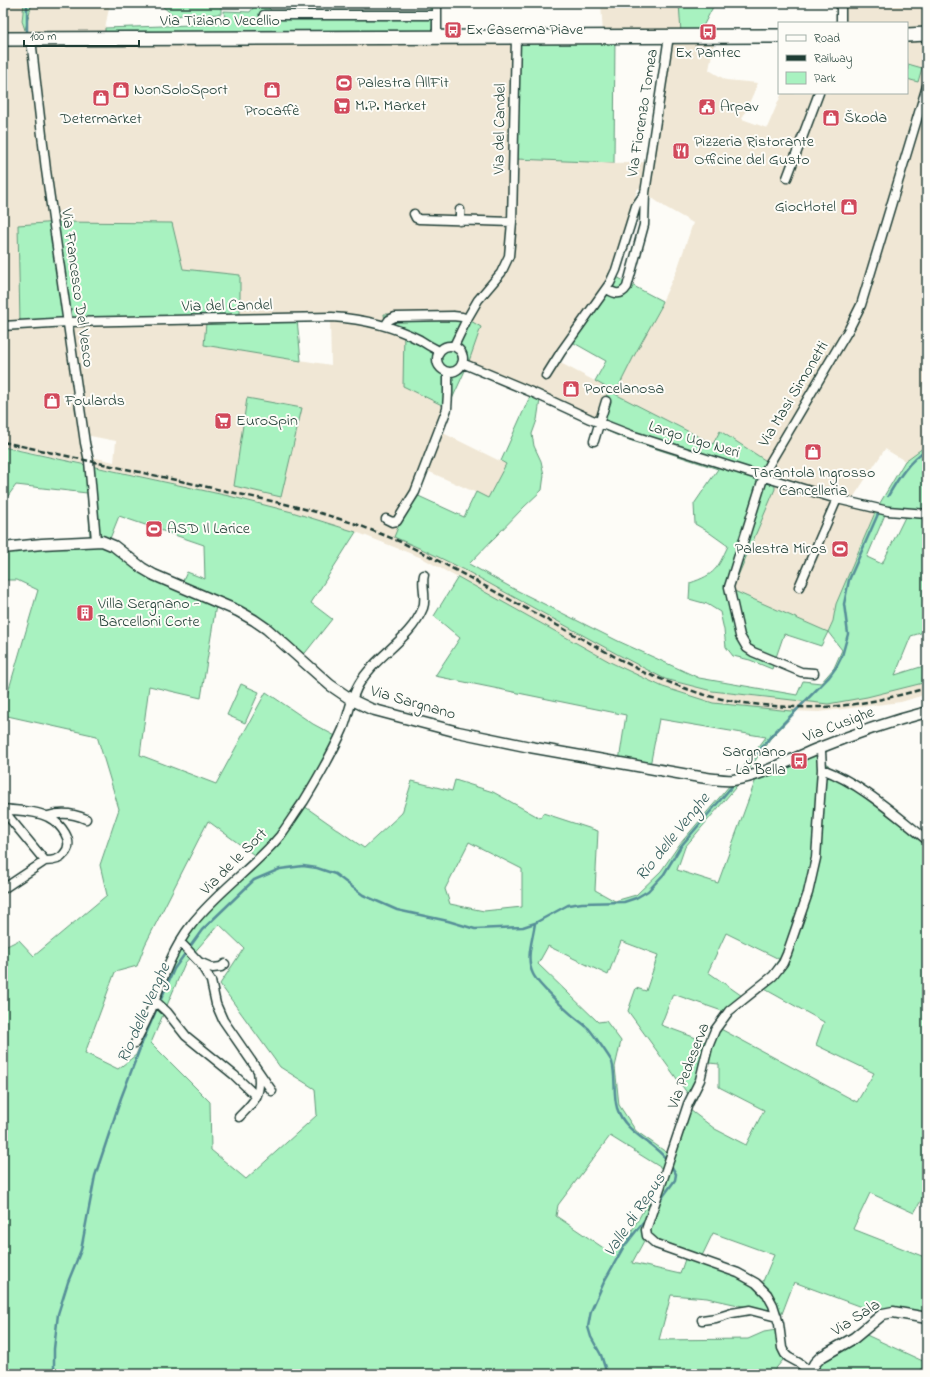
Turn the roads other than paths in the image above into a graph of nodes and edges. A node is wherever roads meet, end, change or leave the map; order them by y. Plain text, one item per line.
1 (437, 3) edge
2 (841, 3) edge
3 (264, 14) dead end
4 (437, 15) junction
5 (841, 22) edge
6 (927, 34) edge
7 (908, 35) edge
8 (669, 36) junction
9 (778, 36) edge
10 (437, 37) junction
11 (516, 37) junction
12 (3, 39) edge
13 (31, 39) junction
14 (927, 86) edge
15 (819, 94) edge
16 (787, 178) dead end
17 (645, 193) junction
18 (460, 210) dead end
19 (414, 214) dead end
20 (460, 221) junction
21 (512, 222) junction
22 (607, 289) junction
23 (467, 320) junction
24 (68, 322) junction
25 (3, 326) edge
26 (385, 326) junction
27 (454, 346) junction
28 (439, 351) junction
29 (462, 363) junction
30 (448, 372) junction
31 (546, 376) dead end
32 (606, 401) dead end
33 (599, 423) junction
34 (594, 442) dead end
35 (764, 477) junction
36 (837, 499) junction
37 (927, 514) edge
38 (386, 519) dead end
39 (96, 540) junction
40 (3, 548) edge
41 (424, 575) dead end
42 (799, 587) dead end
43 (814, 672) dead end
44 (352, 700) junction
45 (927, 712) edge
46 (820, 748) junction
47 (822, 769) junction
48 (764, 771) joint
49 (3, 809) edge
50 (48, 816) junction
51 (86, 818) dead end
52 (927, 840) edge
53 (44, 861) junction
54 (3, 889) edge
55 (182, 945) junction
56 (199, 962) junction
57 (225, 964) dead end
58 (156, 1001) junction
59 (135, 1043) dead end
60 (257, 1068) junction
61 (272, 1091) dead end
62 (256, 1096) junction
63 (240, 1117) dead end
64 (777, 1317) junction
65 (927, 1318) edge
66 (702, 1320) dead end
67 (809, 1373) edge

1 - 4 street
2 - 5 street
3 - 4 street, Via Tiziano Vecellio
4 - 10 street
6 - 7 main road
8 - 9 main road, Via Tiziano Vecellio
8 - 11 main road, Via Tiziano Vecellio
8 - 17 street, Via Fiorenzo Tomea
10 - 11 main road, Via Tiziano Vecellio
10 - 13 main road, Via Tiziano Vecellio
11 - 21 street, Via del Candel
12 - 13 main road, Via Tiziano Vecellio
13 - 24 street, Via Francesco Del Vesco
14 - 35 street, Via Masi Simonetti
15 - 16 street
17 - 22 street, Via Fiorenzo Tomea
17 - 22 street, Via Fiorenzo Tomea
18 - 20 street
19 - 20 street
20 - 21 street
21 - 23 street, Via del Candel
22 - 31 street, Via Fiorenzo Tomea
23 - 26 street
23 - 27 street, Via del Candel
24 - 25 street, Via del Candel
24 - 26 street, Via del Candel
24 - 39 street, Via Francesco Del Vesco
26 - 28 street, Via del Candel
27 - 28 street
27 - 29 street
28 - 30 street
29 - 30 street
29 - 33 street, Largo Ugo Neri
30 - 38 street
32 - 33 street
33 - 34 street
33 - 35 street, Largo Ugo Neri
35 - 36 street, Largo Ugo Neri
35 - 43 street, Via Masi Simonetti
36 - 37 street, Largo Ugo Neri
36 - 42 street
39 - 40 street, Via Sargnano
39 - 44 street, Via Sargnano
41 - 44 street
44 - 48 street, Via Sargnano
44 - 55 street, Via de le Sort
45 - 46 street, Via Cusighe
46 - 47 street, Via Pedeserva
46 - 48 street, Via Cusighe
47 - 52 street
47 - 64 street, Via Pedeserva
49 - 50 street
49 - 53 street
50 - 51 street
50 - 53 street
53 - 54 street
55 - 56 street
55 - 58 street, Via de le Sort
56 - 57 street
56 - 60 street
58 - 59 street, Via de le Sort
58 - 62 street
60 - 61 street
60 - 62 street
62 - 63 street
64 - 66 street
64 - 67 street, Via Pedeserva
65 - 67 street, Via Sala

